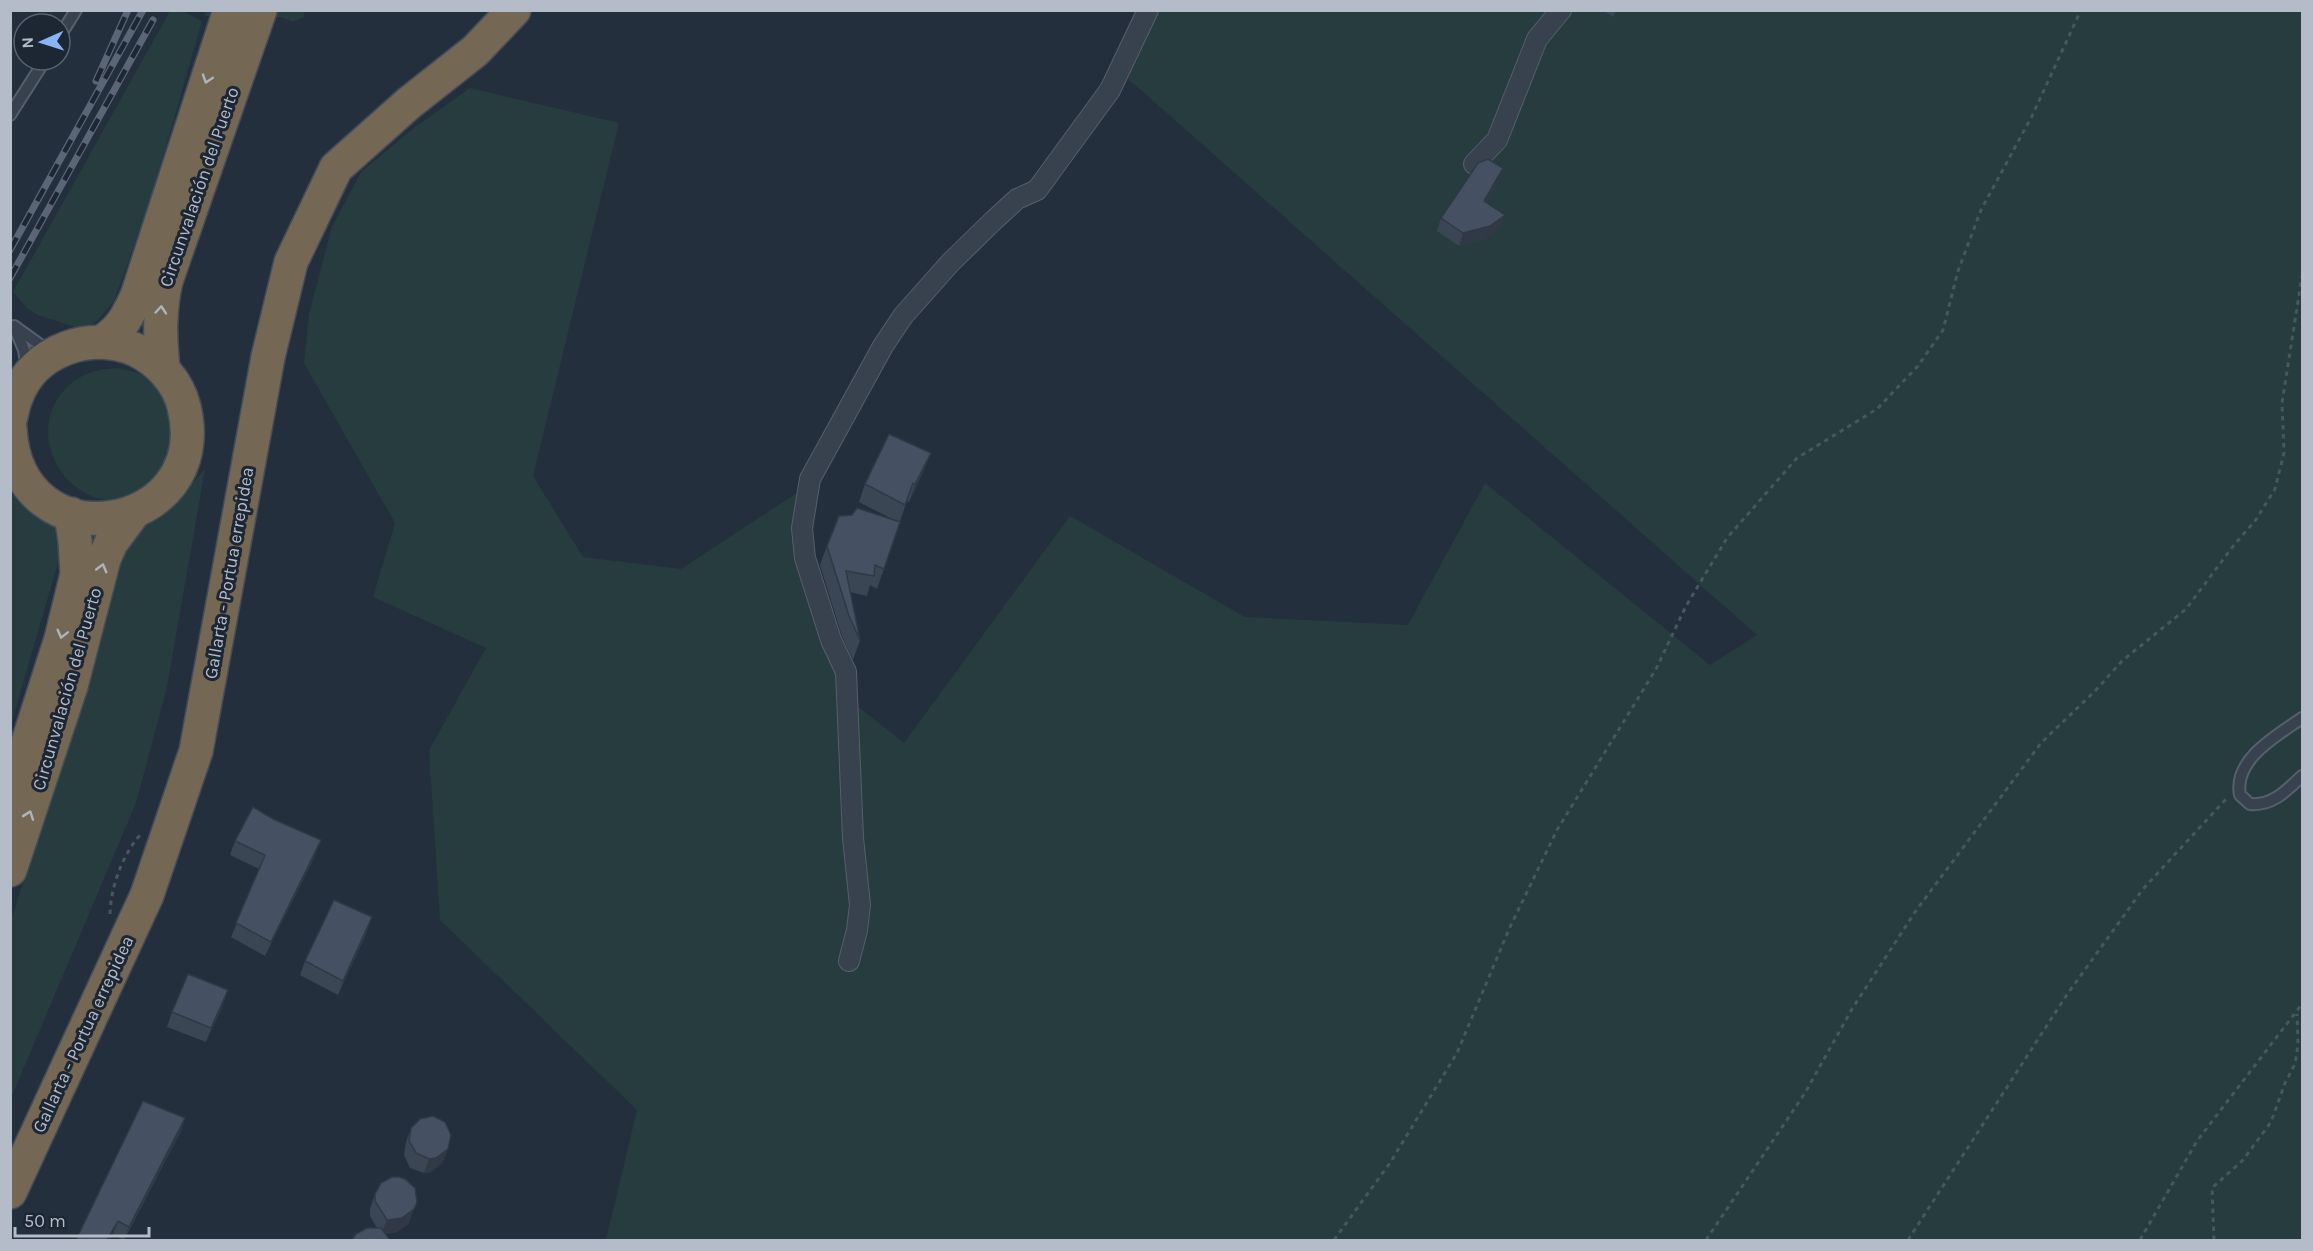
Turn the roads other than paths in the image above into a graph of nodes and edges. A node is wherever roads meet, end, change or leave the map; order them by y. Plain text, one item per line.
1 (514, 10) edge
2 (1148, 10) edge
3 (1561, 10) edge
4 (241, 21) edge
5 (37, 72) edge
6 (10, 115) edge
7 (1474, 164) edge
8 (12, 323) edge
9 (103, 341) junction
10 (52, 354) junction
11 (163, 368) junction
12 (28, 376) junction
13 (11, 419) edge
14 (16, 476) edge
15 (134, 513) junction
16 (71, 514) junction
17 (2302, 718) edge
18 (2302, 776) edge
19 (10, 798) edge
20 (10, 870) edge
21 (849, 961) dead end
22 (10, 1191) edge

1 - 22 highway, Gallarta - Portua errepidea
2 - 21 street
3 - 7 street
4 -> 9 highway, Circunvalación del Puerto
11 -> 4 highway, Circunvalación del Puerto
5 - 6 lane
8 - 10 lane
8 - 12 lane
9 - 10 highway, Circunvalación del Puerto
9 - 11 highway, Circunvalación del Puerto
10 - 12 highway, Circunvalación del Puerto
11 - 15 highway, Circunvalación del Puerto
12 - 13 highway, Circunvalación del Puerto
13 - 14 highway, Circunvalación del Puerto
14 - 16 highway, Circunvalación del Puerto
15 - 16 highway, Circunvalación del Puerto
20 -> 15 highway, Circunvalación del Puerto
16 -> 19 highway, Circunvalación del Puerto
17 - 18 lane

